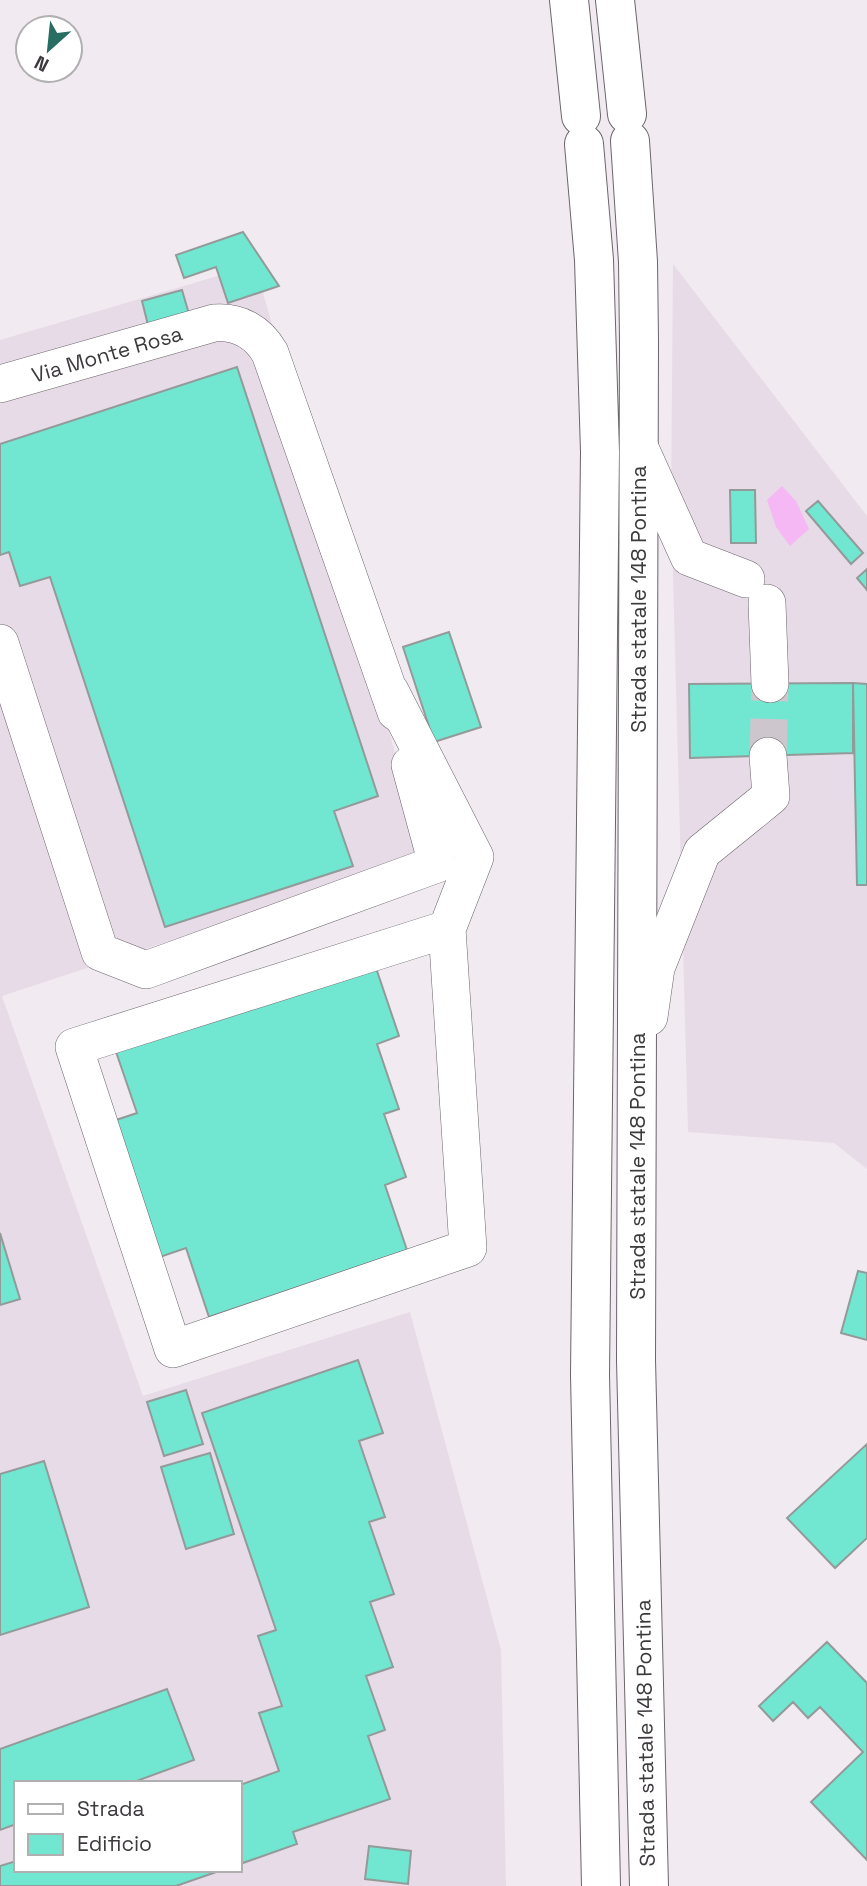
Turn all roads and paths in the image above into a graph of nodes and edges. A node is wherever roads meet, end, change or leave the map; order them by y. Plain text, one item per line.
1 (569, 0) edge
2 (615, 0) edge
3 (0, 384) edge
4 (639, 446) junction
5 (0, 643) edge
6 (770, 684) tunnel mouth
7 (390, 691) junction
8 (768, 756) tunnel mouth
9 (447, 929) junction
10 (637, 1108) junction
11 (601, 1886) edge
12 (649, 1886) edge

1 - 11 highway, Strada statale 148 Pontina
2 - 4 highway, Strada statale 148 Pontina
3 - 7 street, Via Monte Rosa
4 - 6 street
4 - 10 highway, Strada statale 148 Pontina
5 - 7 street
7 - 9 street
8 - 10 street
9 - 9 street
10 - 12 highway, Strada statale 148 Pontina

